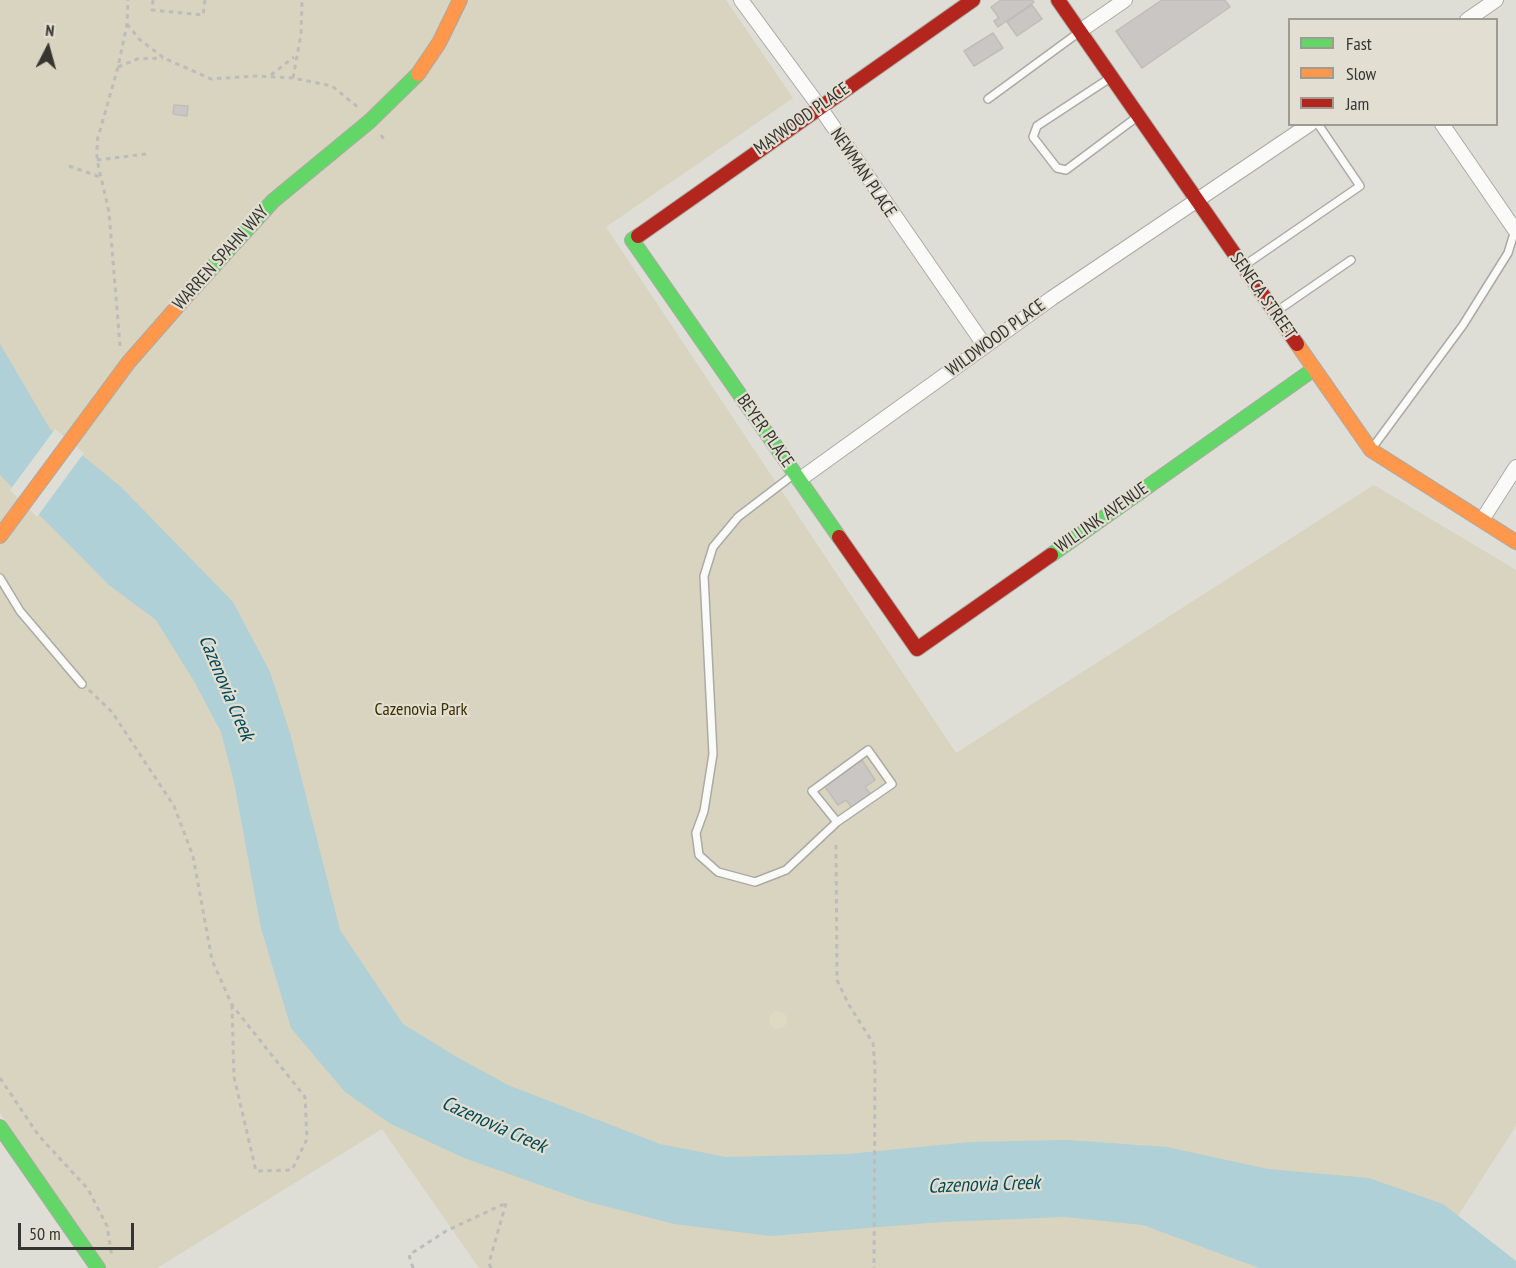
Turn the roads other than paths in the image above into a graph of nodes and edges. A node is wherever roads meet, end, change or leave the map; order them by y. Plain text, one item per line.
1 (460, 0) edge
2 (741, 0) edge
3 (973, 0) edge
4 (1058, 0) edge
5 (1125, 0) edge
6 (1496, 0) edge
7 (1470, 18) edge
8 (1080, 31) junction
9 (1112, 76) junction
10 (988, 99) dead end
11 (819, 106) junction
12 (1139, 115) junction
13 (1307, 126) edge
14 (1319, 126) edge
15 (1443, 126) edge
16 (1196, 200) junction
17 (1515, 230) edge
18 (632, 240) joint
19 (1351, 260) dead end
20 (1243, 267) junction
21 (1275, 313) junction
22 (985, 346) junction
23 (1314, 369) junction
24 (1371, 450) junction
25 (1516, 467) edge
26 (797, 477) junction
27 (1482, 520) junction
28 (0, 536) edge
29 (1516, 542) edge
30 (0, 578) edge
31 (898, 623) joint
32 (82, 684) road end
33 (837, 822) junction
34 (0, 1127) edge
35 (98, 1268) edge

1 - 28 street, WARREN SPAHN WAY
2 - 11 street, NEWMAN PLACE
3 - 11 street, MAYWOOD PLACE
4 - 8 street, SENECA STREET
5 - 8 street
6 - 7 street
8 - 9 street, SENECA STREET
8 - 10 lane
9 - 12 street, SENECA STREET
9 - 12 lane
11 - 18 street, MAYWOOD PLACE
11 - 22 street, NEWMAN PLACE
12 - 16 street, SENECA STREET
13 - 16 street, WILDWOOD PLACE
14 - 20 lane
15 - 17 street
16 - 20 street, SENECA STREET
16 - 22 street, WILDWOOD PLACE
17 - 24 lane
18 - 26 street, BEYER PLACE
19 - 21 lane
20 - 21 street, SENECA STREET
21 - 23 street, SENECA STREET
22 - 26 street, WILDWOOD PLACE
23 - 24 street, SENECA STREET
23 - 31 street, WILLINK AVENUE
24 - 27 street, SENECA STREET
25 - 27 street
26 - 31 street, BEYER PLACE
26 - 33 lane, WILDWOOD PLACE
27 - 29 street, SENECA STREET
30 - 32 lane
33 - 33 lane
34 - 35 street

